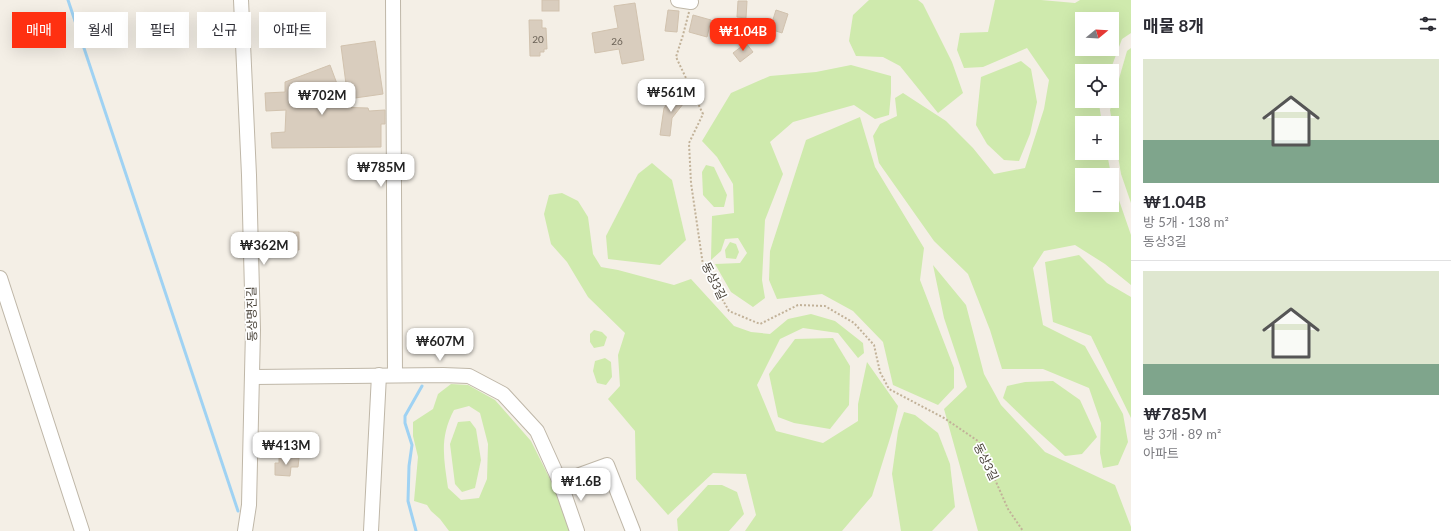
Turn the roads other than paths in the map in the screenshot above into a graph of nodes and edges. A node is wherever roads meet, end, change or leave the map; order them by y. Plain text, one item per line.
1 (241, 0) edge
2 (393, 0) edge
3 (0, 278) edge
4 (379, 375) junction
5 (395, 375) junction
6 (252, 377) junction
7 (560, 482) junction
8 (82, 531) edge
9 (245, 531) edge
10 (371, 531) edge
11 (577, 531) edge
12 (633, 531) edge

1 - 6 street, 동상명진길
2 - 5 street
3 - 8 street
4 - 5 street
4 - 6 street
4 - 10 street
5 - 7 street
6 - 9 street, 동상명진길
7 - 11 street
7 - 12 street

